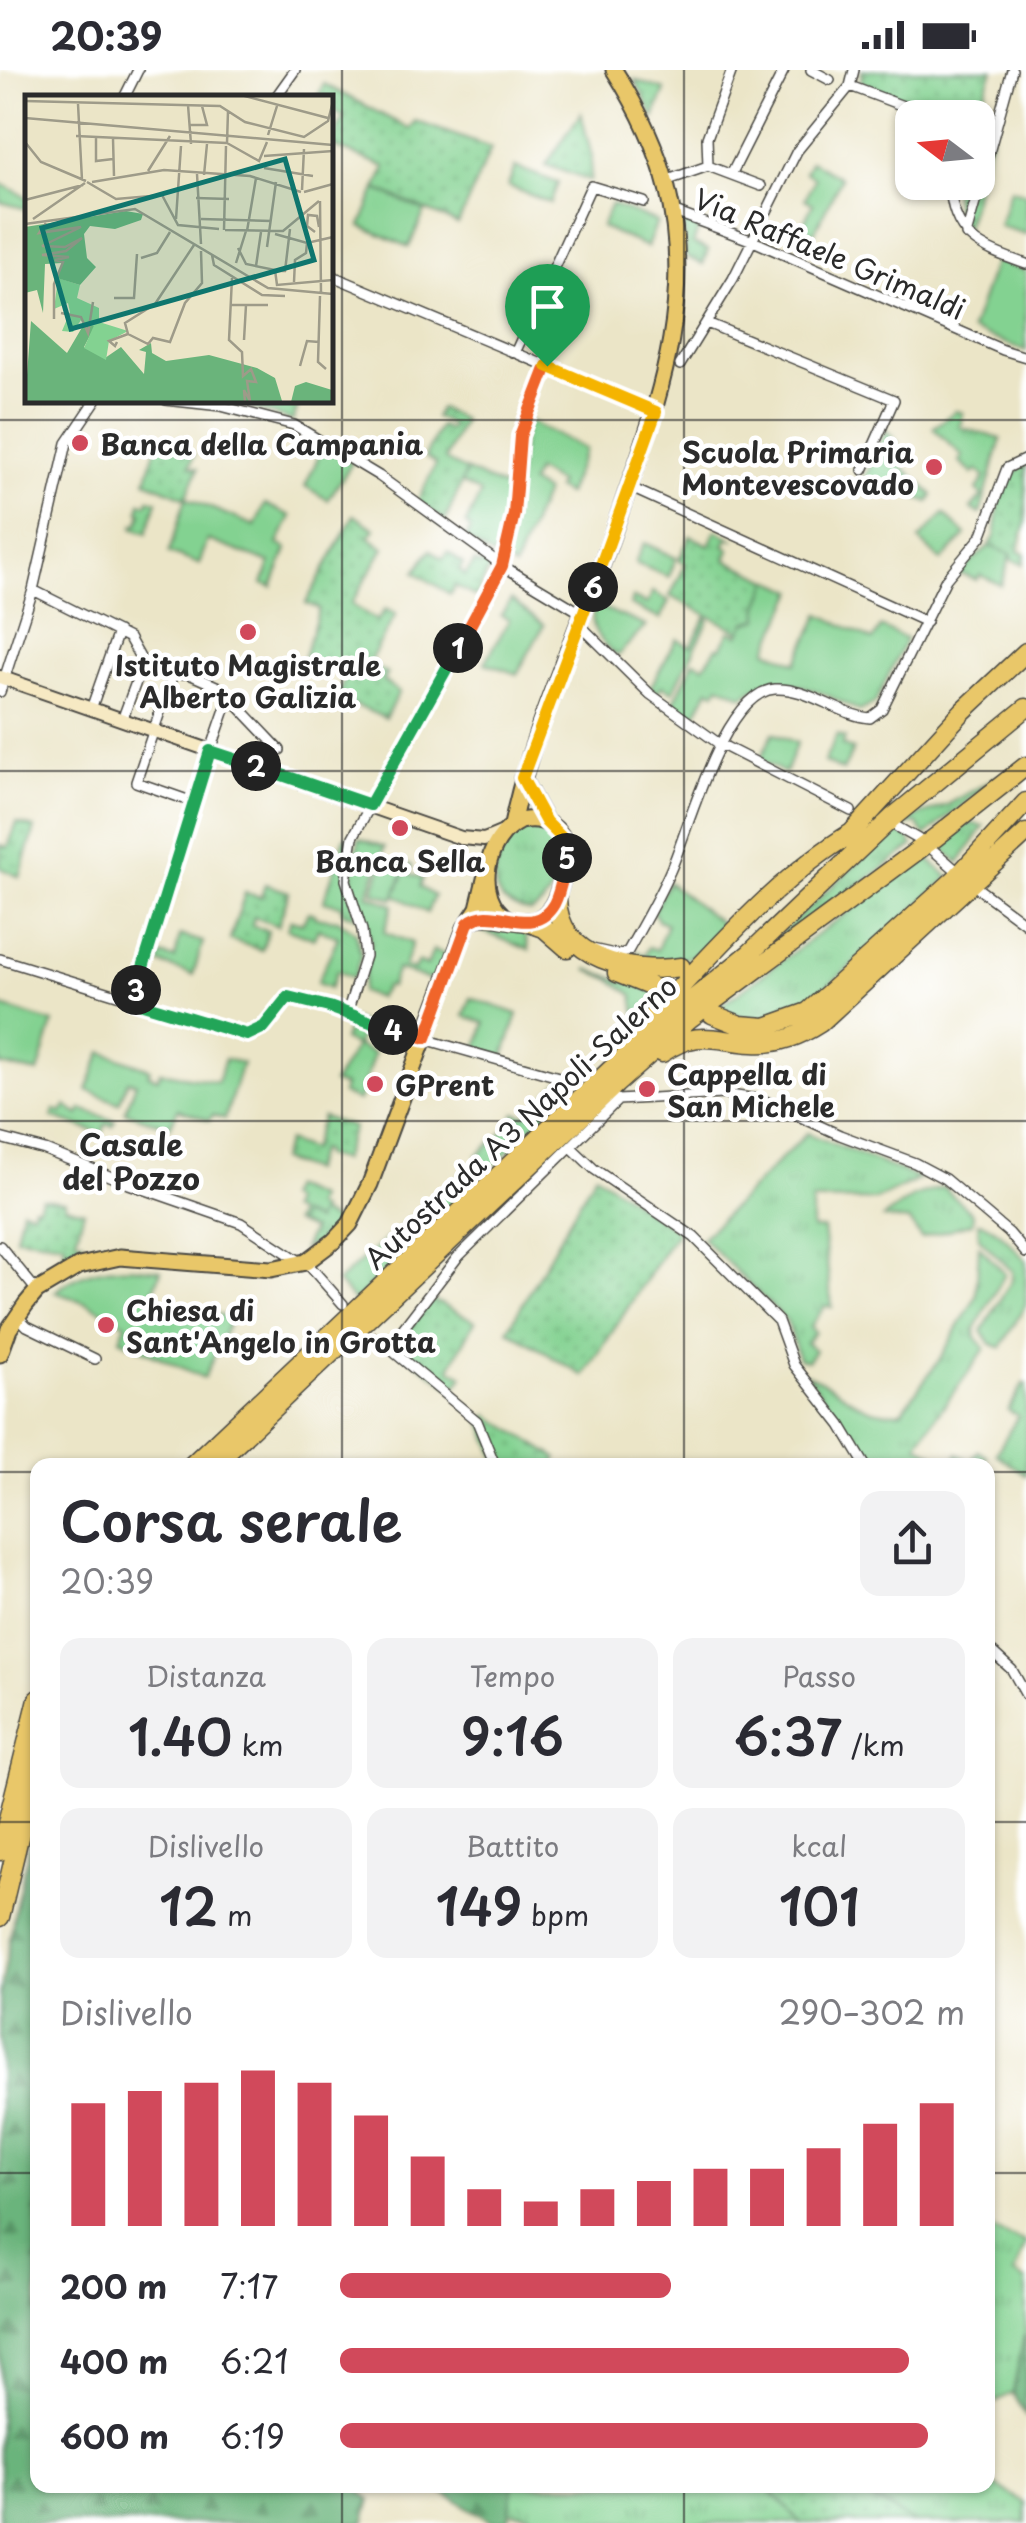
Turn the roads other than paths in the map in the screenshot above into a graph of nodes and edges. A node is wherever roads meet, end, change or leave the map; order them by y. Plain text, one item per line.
1 (138, 70) edge
2 (294, 70) edge
3 (614, 70) edge
4 (732, 70) edge
5 (784, 70) edge
6 (811, 70) edge
7 (854, 70) edge
8 (1012, 70) edge
9 (830, 80) dead end
10 (850, 86) junction
11 (126, 95) edge
12 (277, 95) edge
13 (895, 103) edge
14 (708, 166) junction
15 (732, 173) junction
16 (665, 181) junction
17 (761, 186) dead end
18 (952, 200) edge
19 (644, 202) dead end
20 (672, 211) junction
21 (966, 234) junction
22 (753, 241) junction
23 (1026, 264) edge
24 (332, 276) edge
25 (707, 323) junction
26 (516, 352) junction
27 (1026, 357) edge
28 (680, 365) dead end
29 (547, 366) junction
30 (95, 402) edge
31 (184, 402) edge
32 (656, 412) junction
33 (1026, 459) edge
34 (863, 470) dead end
35 (629, 487) junction
36 (502, 566) junction
37 (33, 590) junction
38 (581, 619) junction
39 (926, 622) junction
40 (118, 632) junction
41 (1026, 652) edge
42 (142, 666) dead end
43 (172, 674) junction
44 (2, 677) edge
45 (0, 692) edge
46 (228, 698) junction
47 (1026, 708) edge
48 (91, 709) junction
49 (122, 720) junction
50 (154, 731) junction
51 (718, 743) junction
52 (280, 750) dead end
53 (210, 751) junction
54 (1026, 766) edge
55 (522, 778) junction
56 (193, 802) junction
57 (1026, 802) edge
58 (370, 805) junction
59 (851, 811) dead end
60 (546, 822) junction
61 (895, 822) junction
62 (508, 827) junction
63 (853, 832) junction
64 (1026, 833) edge
65 (462, 838) junction
66 (918, 839) dead end
67 (933, 850) dead end
68 (822, 864) junction
69 (956, 870) dead end
70 (487, 872) junction
71 (976, 888) dead end
72 (556, 900) junction
73 (473, 918) junction
74 (518, 921) junction
75 (1026, 924) edge
76 (738, 939) dead end
77 (586, 950) junction
78 (0, 959) edge
79 (682, 968) dead end
80 (667, 992) dead end
81 (133, 1001) junction
82 (347, 1013) junction
83 (712, 1014) dead end
84 (426, 1038) junction
85 (573, 1081) dead end
86 (616, 1093) junction
87 (0, 1140) edge
88 (572, 1148) junction
89 (501, 1174) junction
90 (0, 1246) edge
91 (1026, 1253) edge
92 (304, 1263) junction
93 (37, 1291) junction
94 (344, 1304) tunnel mouth
95 (17, 1316) junction
96 (378, 1339) tunnel mouth
97 (388, 1348) junction
98 (0, 1354) edge
99 (96, 1359) dead end
100 (199, 1458) edge
101 (221, 1458) edge
102 (493, 1458) edge
103 (861, 1458) edge
104 (995, 1654) edge
105 (1026, 1695) edge
106 (30, 1731) edge
107 (30, 1792) edge
108 (0, 1851) edge
109 (0, 1918) edge

1 - 11 street
2 - 12 street
3 - 16 main road
4 - 14 street
5 - 15 street
6 - 9 street
7 - 10 street
8 - 21 street
10 - 13 street
10 - 22 street
14 - 15 street
14 - 16 street
15 - 17 street
16 - 20 main road
18 - 21 street
19 - 26 street
20 - 22 street, Via Raffaele Grimaldi
20 - 32 main road
21 - 23 street
22 - 25 street
22 - 27 street, Via Raffaele Grimaldi
24 - 26 street
25 - 28 street
25 - 34 street
26 - 29 street
29 - 32 street
29 - 36 street
30 - 37 street
31 - 36 street
32 - 35 main road
33 - 39 street
35 - 38 main road
35 - 39 street
36 - 38 street
36 - 58 street
37 - 40 street
37 - 44 street
38 - 51 street
38 - 55 main road
39 - 51 street
40 - 43 street
40 - 48 street
41 - 63 highway
42 - 49 street
43 - 46 street
43 - 50 street
44 - 45 street
44 - 48 street
46 - 52 street
46 - 53 street
47 - 61 highway, Autostrada A3 Napoli-Salerno
48 - 49 street
49 - 50 street
50 - 53 street
50 - 56 street
51 - 59 street
51 - 77 street
53 - 56 street
53 - 58 street
54 - 86 highway, Autostrada A3 Napoli-Salerno
55 - 60 main road
55 - 62 main road
56 - 81 street
57 - 83 highway
58 - 65 street
58 - 82 street
60 - 62 main road
60 - 72 main road
61 - 66 street
61 - 68 highway
61 - 89 highway, Autostrada A3 Napoli-Salerno
62 - 65 street
62 - 70 main road
63 - 68 highway
63 - 89 highway
64 - 86 highway
65 - 70 street
67 - 69 street
68 - 76 highway
70 - 73 main road
70 - 74 main road
71 - 75 street
72 - 74 main road
72 - 77 highway
73 - 74 main road
73 - 84 main road
74 - 80 highway
77 - 79 highway
78 - 81 street
81 - 82 street
82 - 84 street
84 - 85 street
84 - 92 main road
86 - 88 street
86 - 91 street
86 - 101 highway, Autostrada A3 Napoli-Salerno
87 - 92 street
88 - 97 street
88 - 103 street
89 - 100 highway, Autostrada A3 Napoli-Salerno
90 - 93 street
92 - 93 main road
92 - 94 street
93 - 95 main road
95 - 98 main road
95 - 99 street
96 - 97 street
97 - 102 street
104 - 105 street
106 - 108 highway
107 - 109 highway

